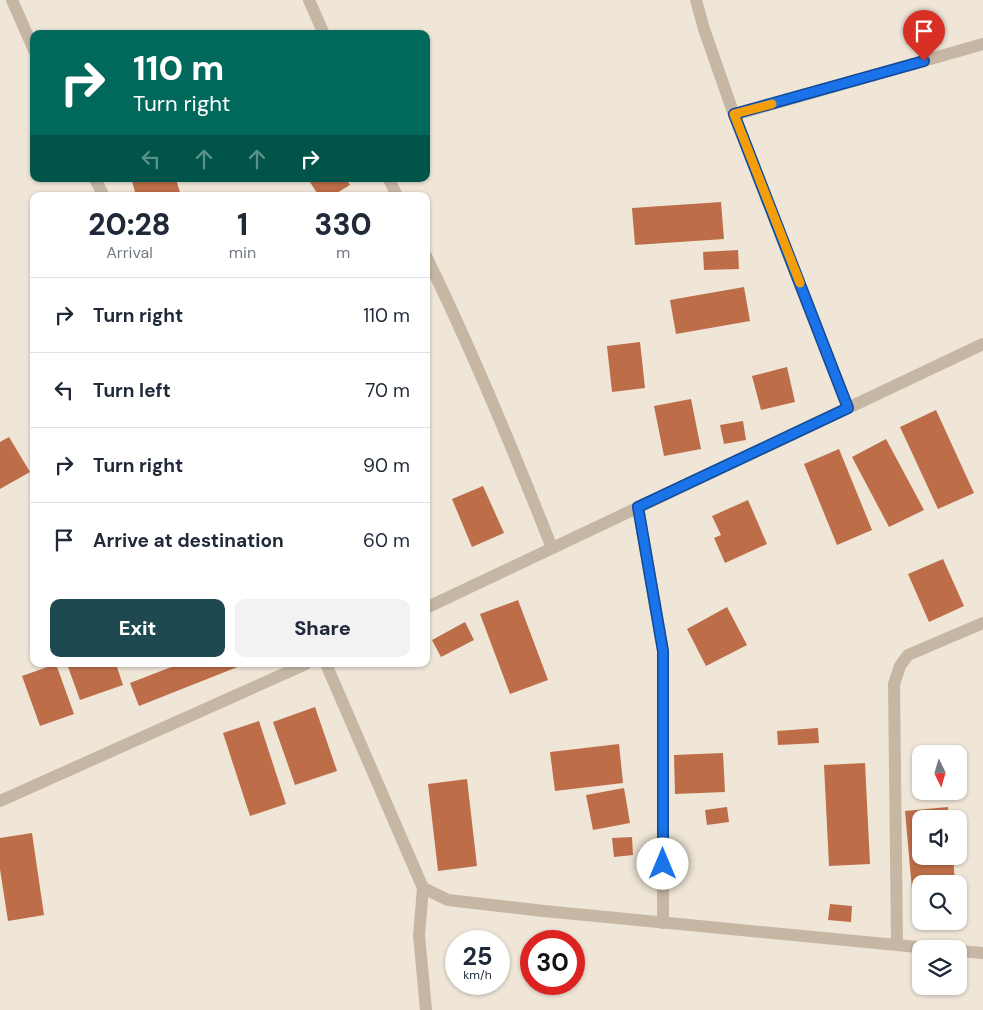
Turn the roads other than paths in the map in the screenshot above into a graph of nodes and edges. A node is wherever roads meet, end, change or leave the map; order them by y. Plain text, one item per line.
1 (12, 0) edge
2 (309, 0) edge
3 (696, 0) edge
4 (322, 30) edge
5 (30, 41) edge
6 (983, 44) edge
7 (734, 114) junction
8 (430, 264) edge
9 (983, 344) edge
10 (848, 408) junction
11 (638, 507) junction
12 (552, 548) junction
13 (430, 606) edge
14 (983, 623) edge
15 (299, 667) edge
16 (327, 667) edge
17 (0, 801) edge
18 (423, 888) junction
19 (663, 923) junction
20 (897, 945) junction
21 (912, 946) edge
22 (967, 952) edge
23 (983, 953) edge
24 (426, 1010) edge

1 - 5 street
2 - 4 street
3 - 7 street
6 - 7 street
7 - 10 street
8 - 12 street
9 - 10 street
10 - 11 street
11 - 12 street
11 - 19 street
12 - 13 street
14 - 20 street
15 - 17 street
16 - 18 street
18 - 19 street
18 - 24 street
19 - 20 street
20 - 21 street
22 - 23 street

